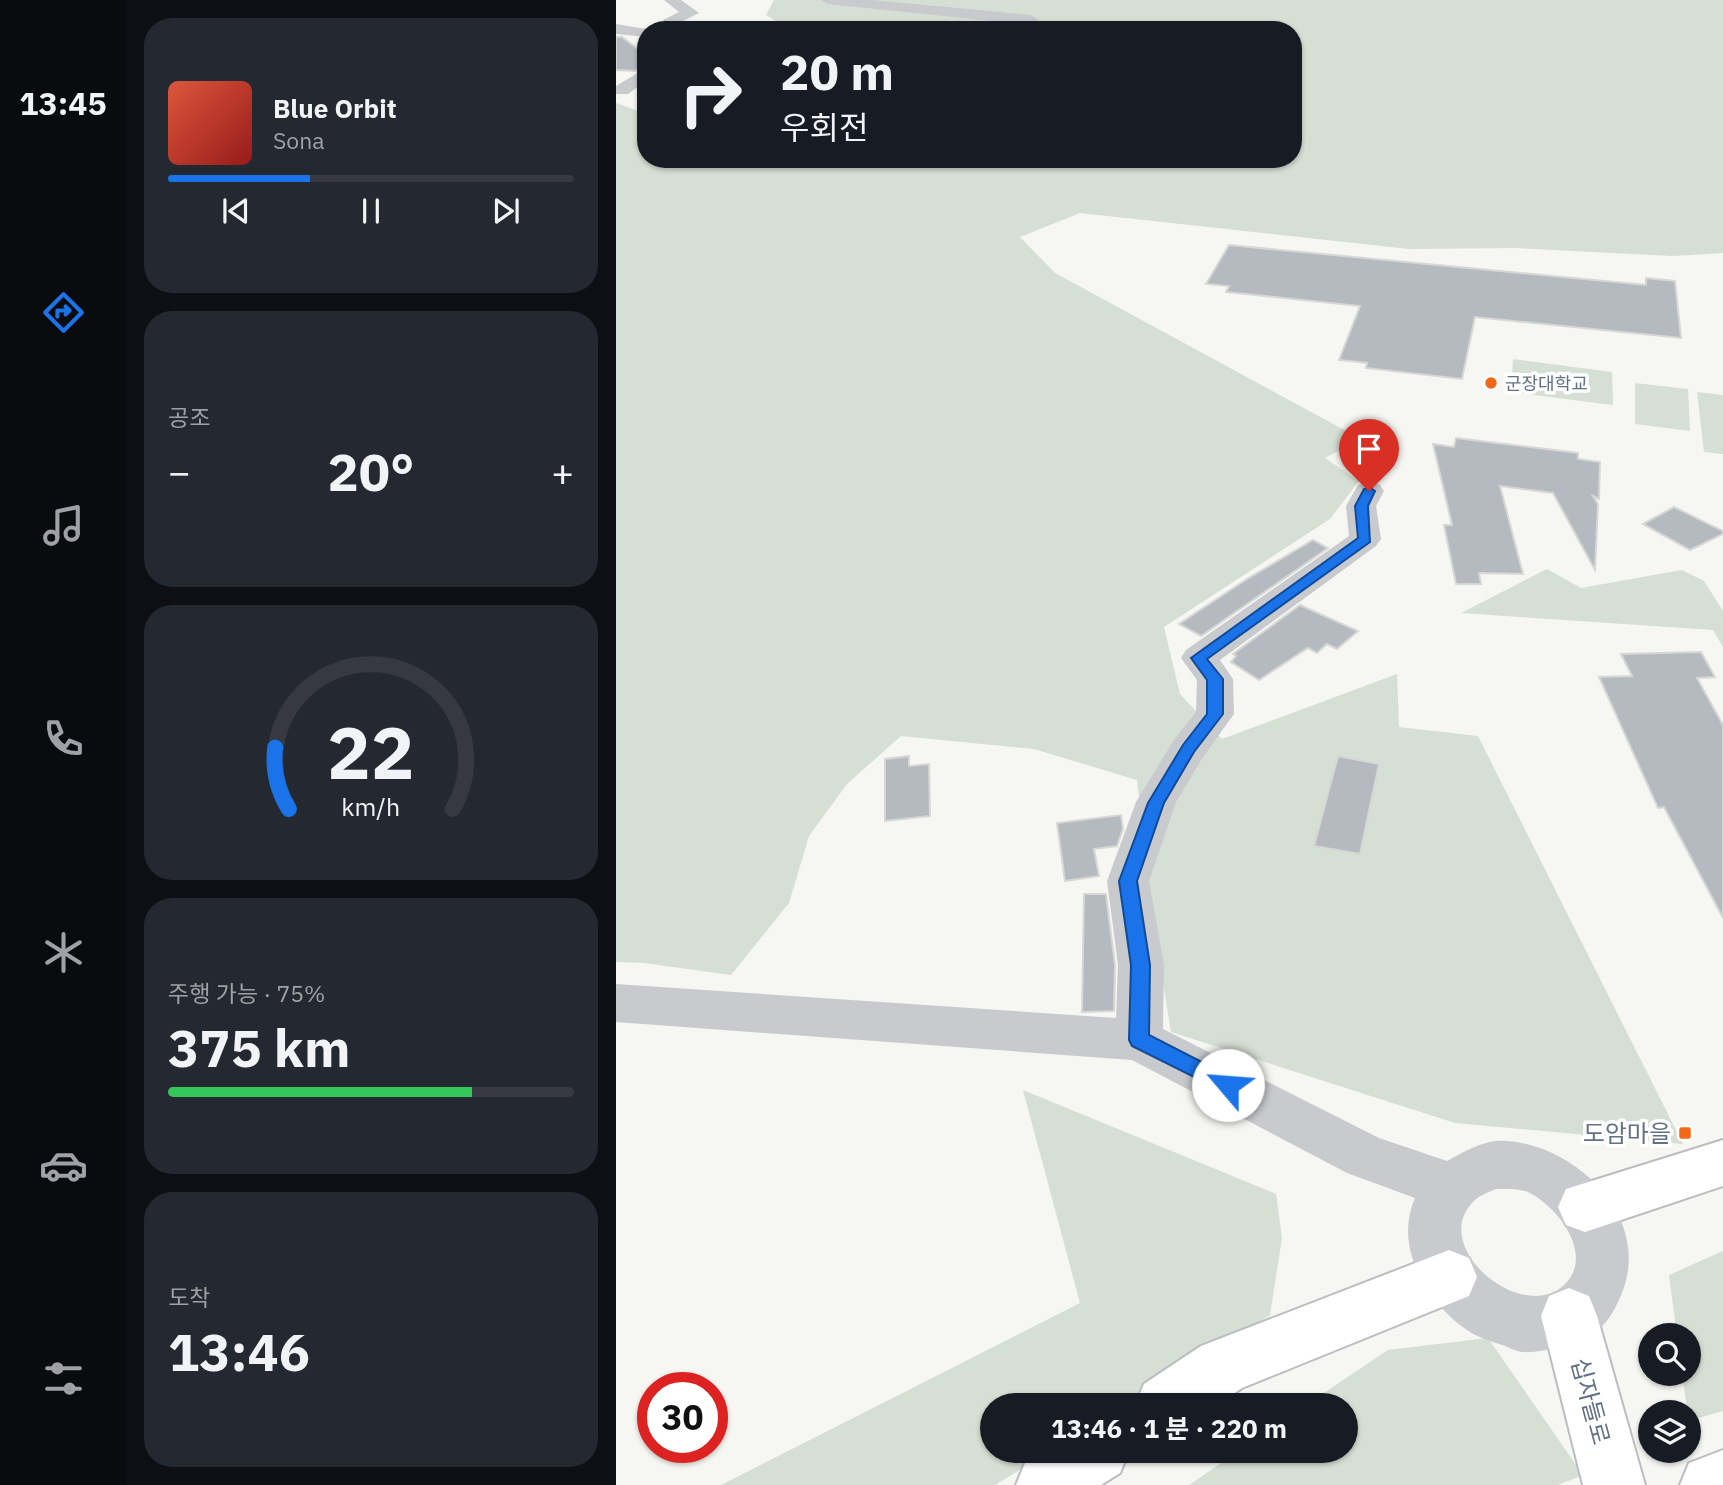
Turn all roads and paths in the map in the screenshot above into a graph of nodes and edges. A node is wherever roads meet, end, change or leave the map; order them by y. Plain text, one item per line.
1 (671, 0) edge
2 (828, 0) edge
3 (1031, 20) dead end
4 (672, 21) edge
5 (616, 29) edge
6 (637, 31) edge
7 (637, 79) edge
8 (622, 90) dead end
9 (1369, 491) dead end
10 (616, 1003) edge
11 (1139, 1040) junction
12 (1723, 1163) edge
13 (1449, 1186) junction
14 (1585, 1207) junction
15 (1449, 1277) junction
16 (1569, 1316) junction
17 (1184, 1393) edge
18 (1080, 1463) edge
19 (1723, 1481) edge
20 (1047, 1485) edge
21 (1614, 1485) edge
22 (1711, 1485) edge

1 - 4 street
2 - 3 street
5 - 6 street
7 - 8 street
9 - 11 street
10 - 11 street
11 - 13 street
12 - 14 main road
13 - 14 street
13 - 15 street
14 - 16 street
15 - 16 street
15 - 17 main road
16 - 21 main road, 십자들로
18 - 20 main road
19 - 22 main road

